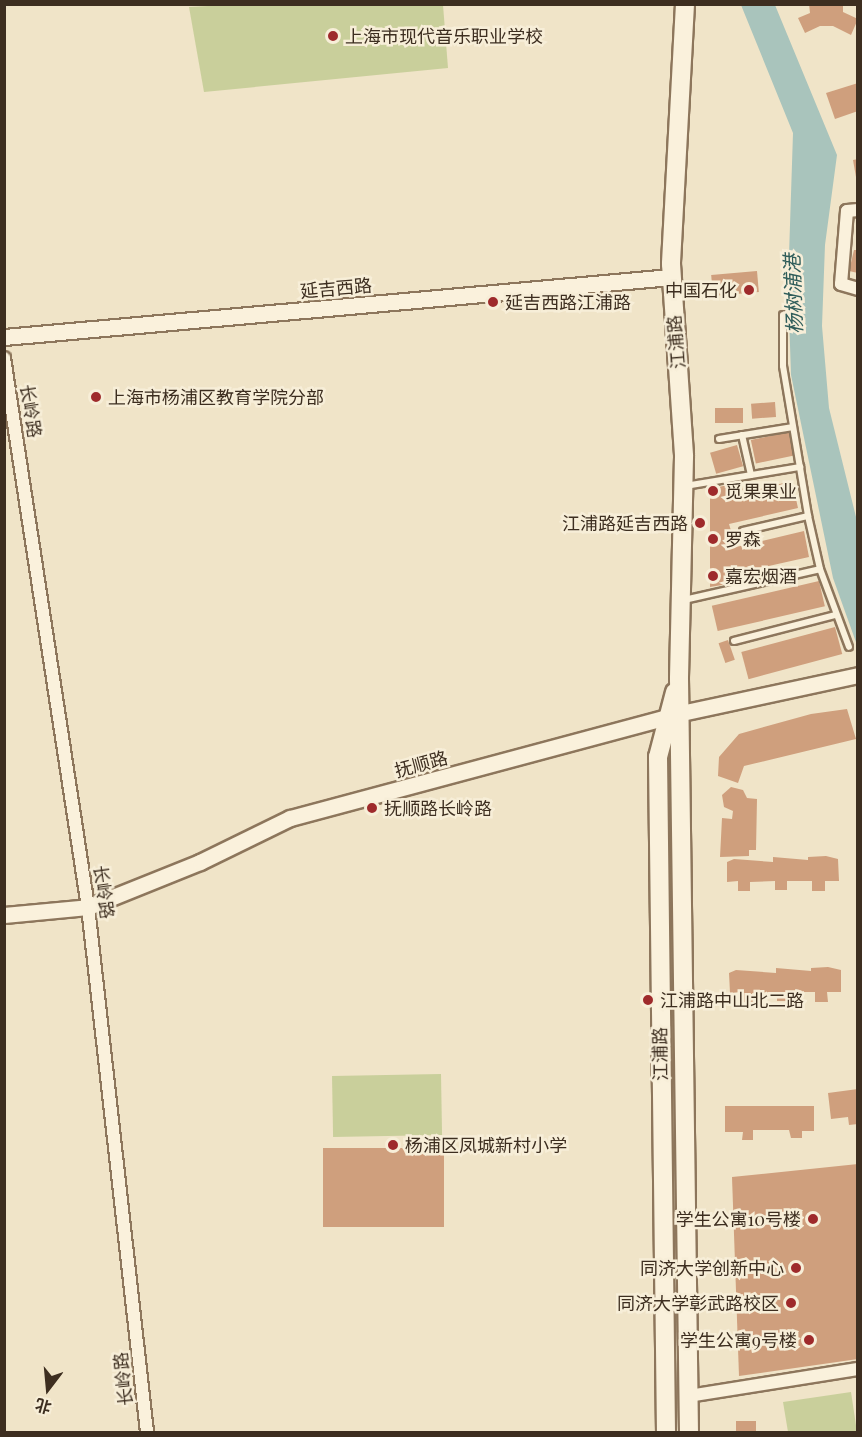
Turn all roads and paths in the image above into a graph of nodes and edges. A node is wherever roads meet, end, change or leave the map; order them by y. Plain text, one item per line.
1 (685, 4) edge
2 (858, 210) edge
3 (671, 277) junction
4 (858, 289) edge
5 (783, 315) dead end
6 (4, 337) edge
7 (4, 358) edge
8 (793, 427) junction
9 (742, 435) junction
10 (719, 439) dead end
11 (800, 467) junction
12 (751, 475) junction
13 (684, 486) junction
14 (808, 516) junction
15 (743, 531) dead end
16 (820, 569) junction
17 (681, 600) junction
18 (835, 615) junction
19 (734, 641) dead end
20 (849, 647) dead end
21 (858, 675) edge
22 (674, 716) junction
23 (88, 907) junction
24 (4, 915) edge
25 (858, 1369) edge
26 (689, 1396) dead end
27 (147, 1432) edge
28 (666, 1432) edge
29 (689, 1432) edge

1 - 3 main road, 江浦路
2 - 4 street
3 - 6 street, 延吉西路
3 - 13 main road, 江浦路
5 - 8 lane
7 - 23 street, 长岭路
8 - 9 lane
8 - 11 lane
9 - 10 lane
9 - 12 lane
11 - 12 lane
11 - 14 lane
12 - 13 lane
13 - 17 main road, 江浦路
14 - 15 lane
14 - 16 lane
16 - 17 lane
16 - 18 lane
17 - 22 main road, 江浦路
18 - 19 lane
18 - 20 lane
21 - 22 street, 抚顺路
22 - 23 street, 抚顺路
22 - 28 main road, 江浦路
22 - 29 main road, 江浦路
23 - 24 street, 抚顺路
23 - 27 street, 长岭路
25 - 26 street

